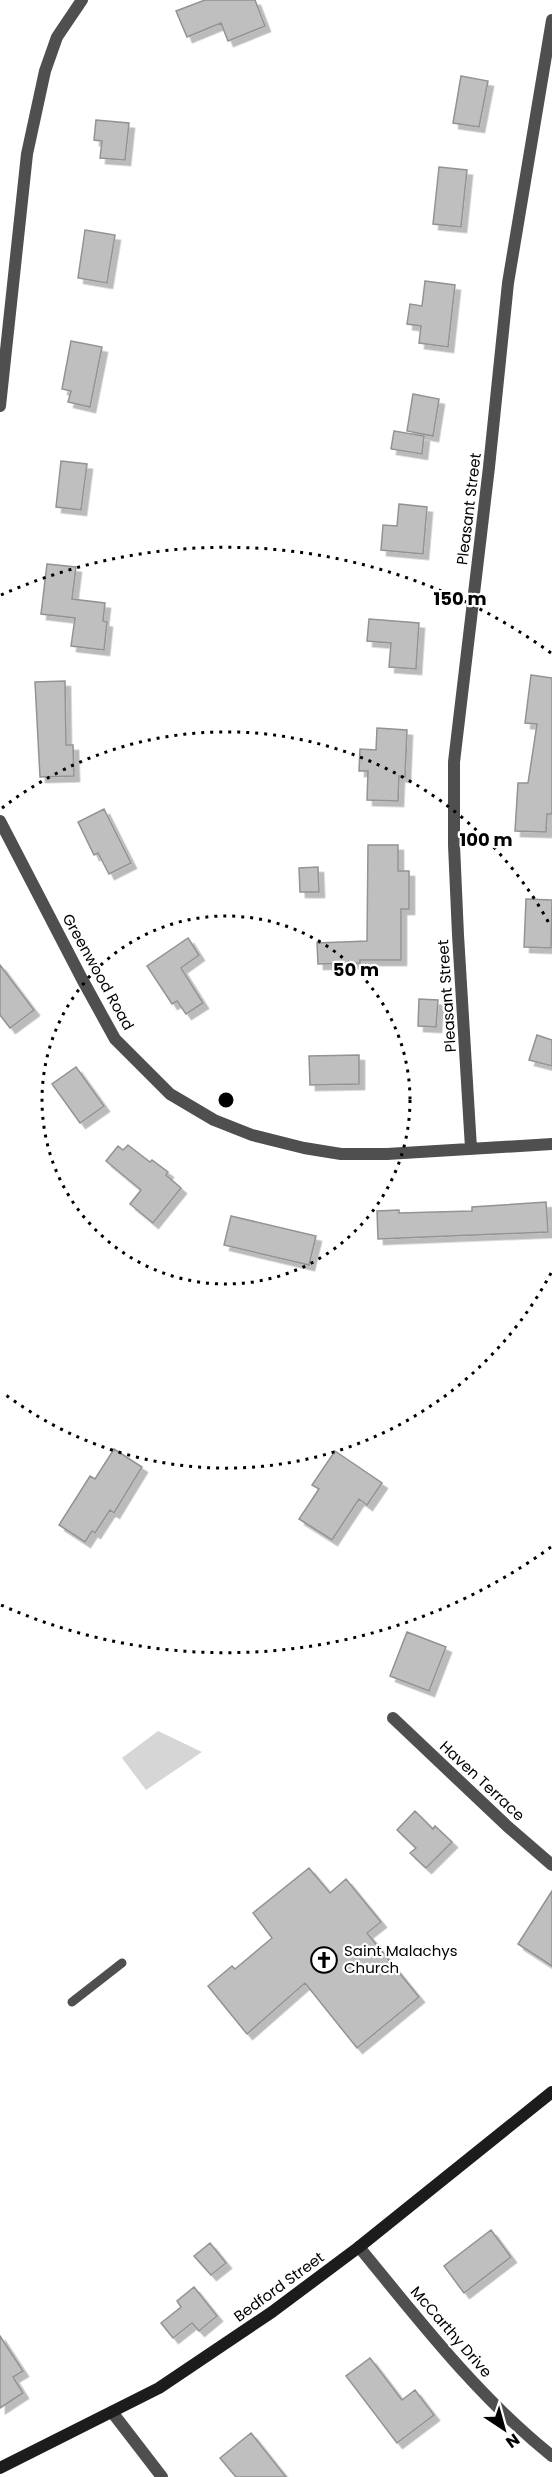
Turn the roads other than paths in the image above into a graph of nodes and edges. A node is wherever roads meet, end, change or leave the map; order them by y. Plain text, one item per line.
1 (82, 0) edge
2 (552, 20) edge
3 (0, 406) edge
4 (0, 821) edge
5 (552, 1144) edge
6 (471, 1148) junction
7 (393, 1718) dead end
8 (552, 1865) edge
9 (122, 1963) dead end
10 (72, 2002) dead end
11 (552, 2092) edge
12 (359, 2247) junction
13 (112, 2412) junction
14 (552, 2456) edge
15 (0, 2468) edge
16 (162, 2477) edge

1 - 3 street
2 - 6 street, Pleasant Street
4 - 6 street, Greenwood Road
5 - 6 street, Greenwood Road
7 - 8 street, Haven Terrace
9 - 10 lane
11 - 12 main road, Bedford Street
12 - 13 main road, Bedford Street
12 - 14 street, McCarthy Drive
13 - 15 main road, Bedford Street
13 - 16 street

